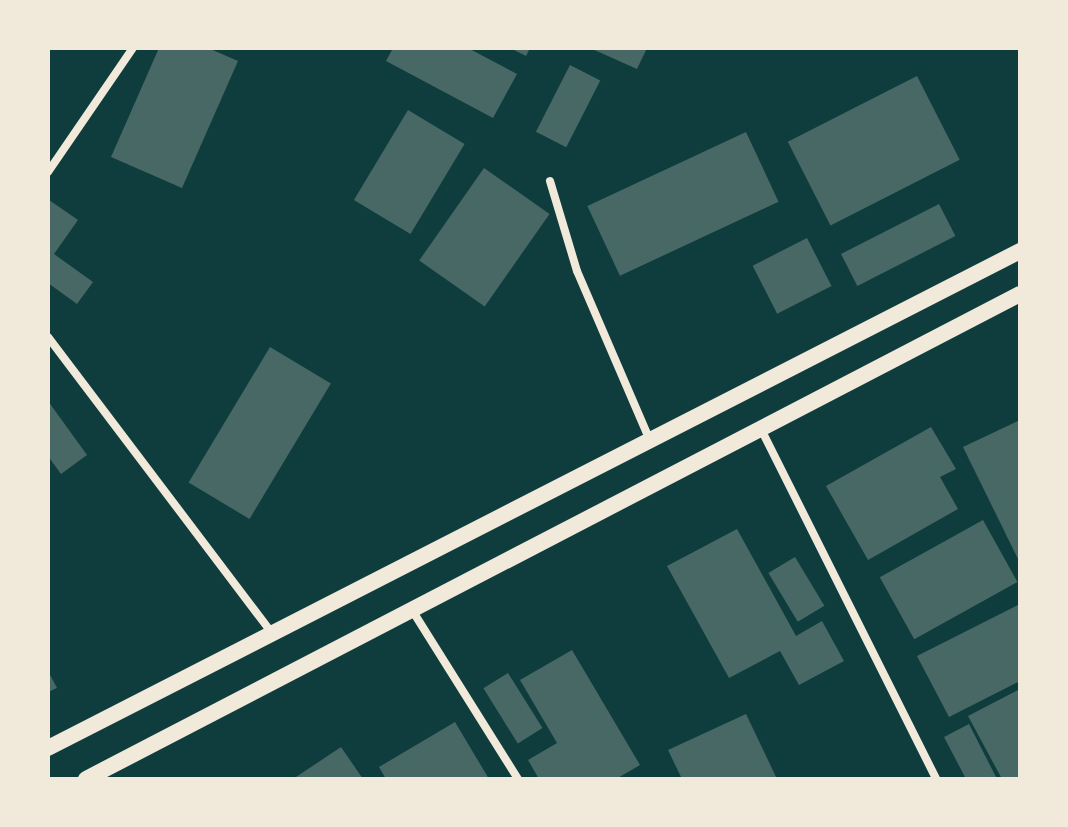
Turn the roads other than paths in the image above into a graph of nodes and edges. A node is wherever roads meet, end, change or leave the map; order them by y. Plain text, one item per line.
1 (133, 48) edge
2 (48, 172) edge
3 (550, 181) dead end
4 (1020, 251) edge
5 (1020, 294) edge
6 (48, 337) edge
7 (759, 425) junction
8 (648, 436) junction
9 (411, 610) junction
10 (269, 629) junction
11 (48, 748) edge
12 (86, 779) edge
13 (518, 779) edge
14 (936, 779) edge

1 - 2 street
3 - 8 street
4 - 8 main road
5 - 7 main road
6 - 10 street
7 - 9 main road
7 - 14 street
8 - 10 main road
9 - 12 main road
9 - 13 street
10 - 11 main road

